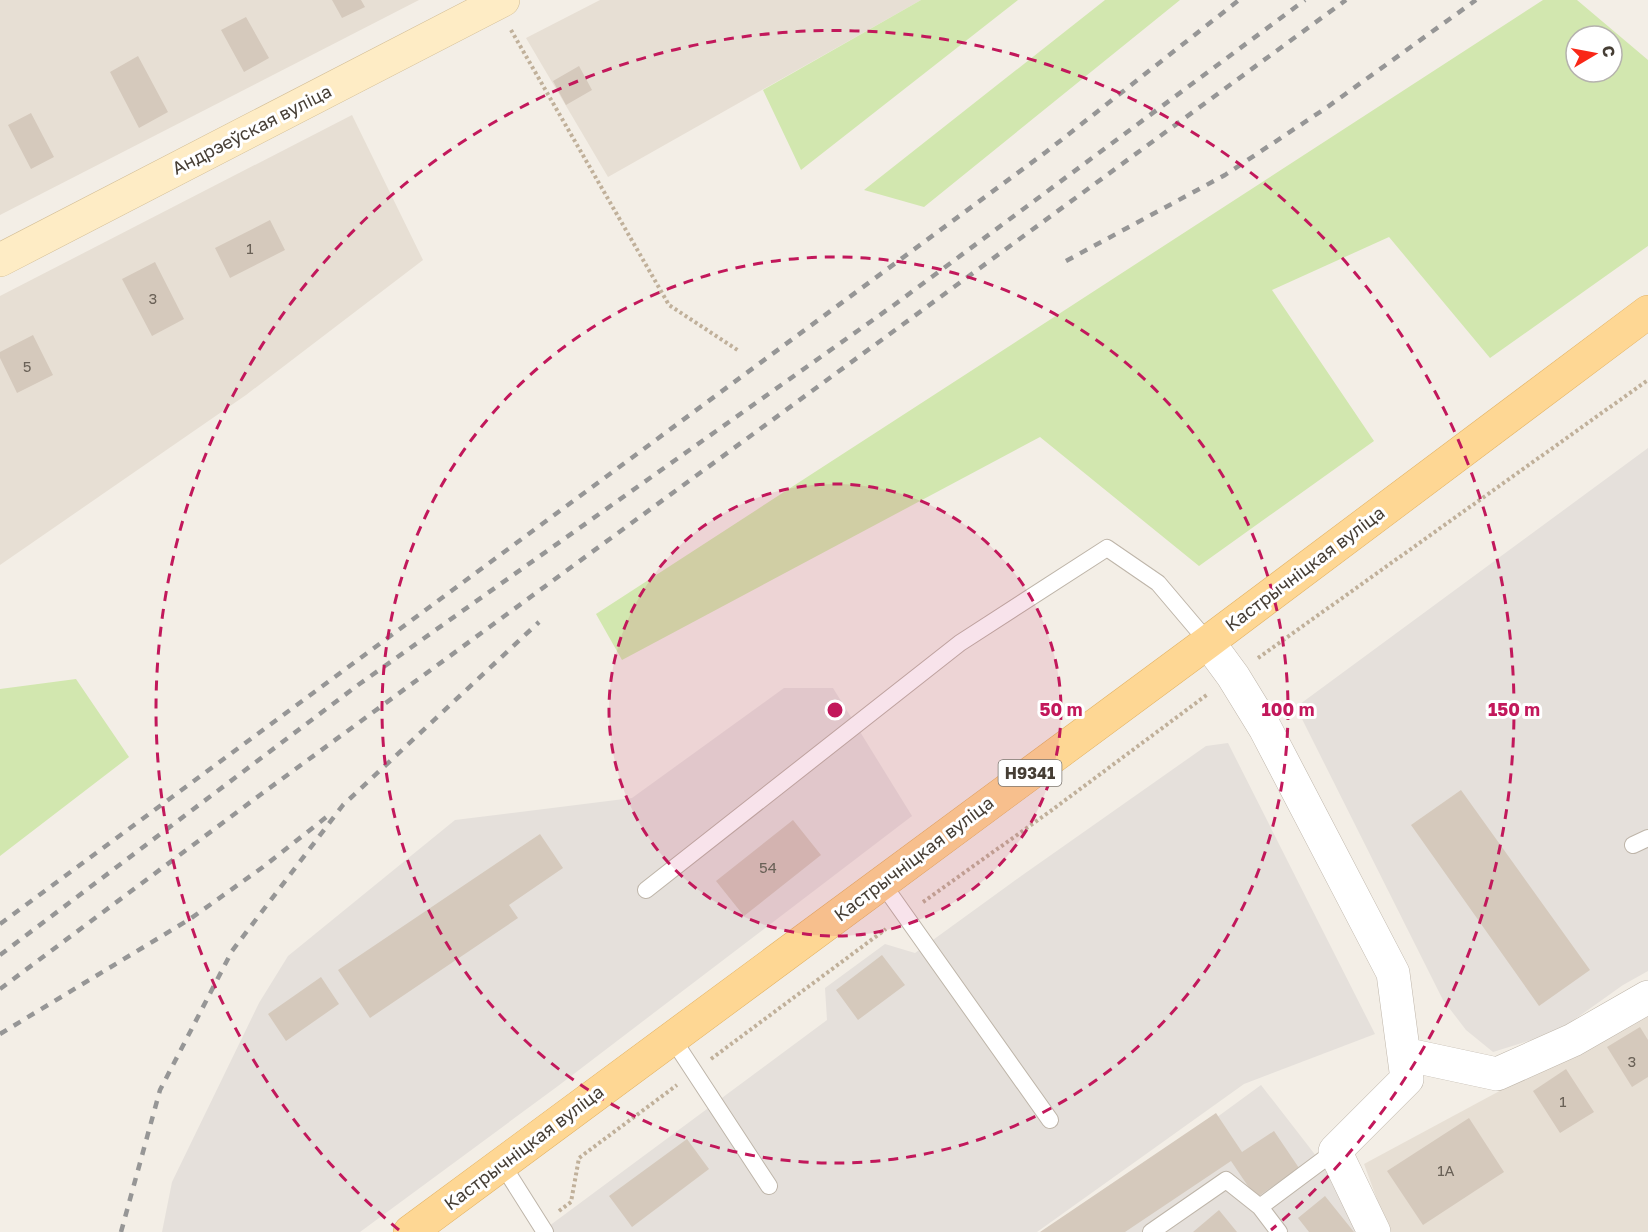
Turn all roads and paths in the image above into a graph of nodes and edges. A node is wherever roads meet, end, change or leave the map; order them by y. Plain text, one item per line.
1 (500, 2) edge
2 (0, 260) edge
3 (1648, 312) edge
4 (739, 351) dead end
5 (1648, 380) edge
6 (1208, 642) junction
7 (1233, 676) junction
8 (882, 883) junction
9 (646, 890) dead end
10 (905, 915) junction
11 (1648, 997) edge
12 (672, 1038) junction
13 (1404, 1054) junction
14 (694, 1072) junction
15 (1050, 1120) dead end
16 (1335, 1151) junction
17 (502, 1164) junction
18 (769, 1186) dead end
19 (1260, 1207) junction
20 (543, 1228) edge
21 (410, 1232) edge
22 (1151, 1232) edge
23 (1279, 1232) edge
24 (1374, 1232) edge

1 - 2 main road, Андрэеўская вуліца
1 - 4 path
3 - 6 main road, Кастрычніцкая вуліца / Н9341
5 - 7 path
6 - 7 street
6 - 8 main road, Кастрычніцкая вуліца / Н9341
6 - 9 lane
7 - 10 path
7 - 13 street
8 - 10 lane
8 - 12 main road, Кастрычніцкая вуліца / Н9341
10 - 14 path
10 - 15 lane
11 - 13 street
12 - 14 lane
12 - 17 main road, Кастрычніцкая вуліца / Н9341
13 - 16 street
14 - 18 lane
14 - 20 path
16 - 19 lane
16 - 24 street
17 - 20 lane
17 - 21 main road, Кастрычніцкая вуліца / Н9341
19 - 22 lane
19 - 23 lane

